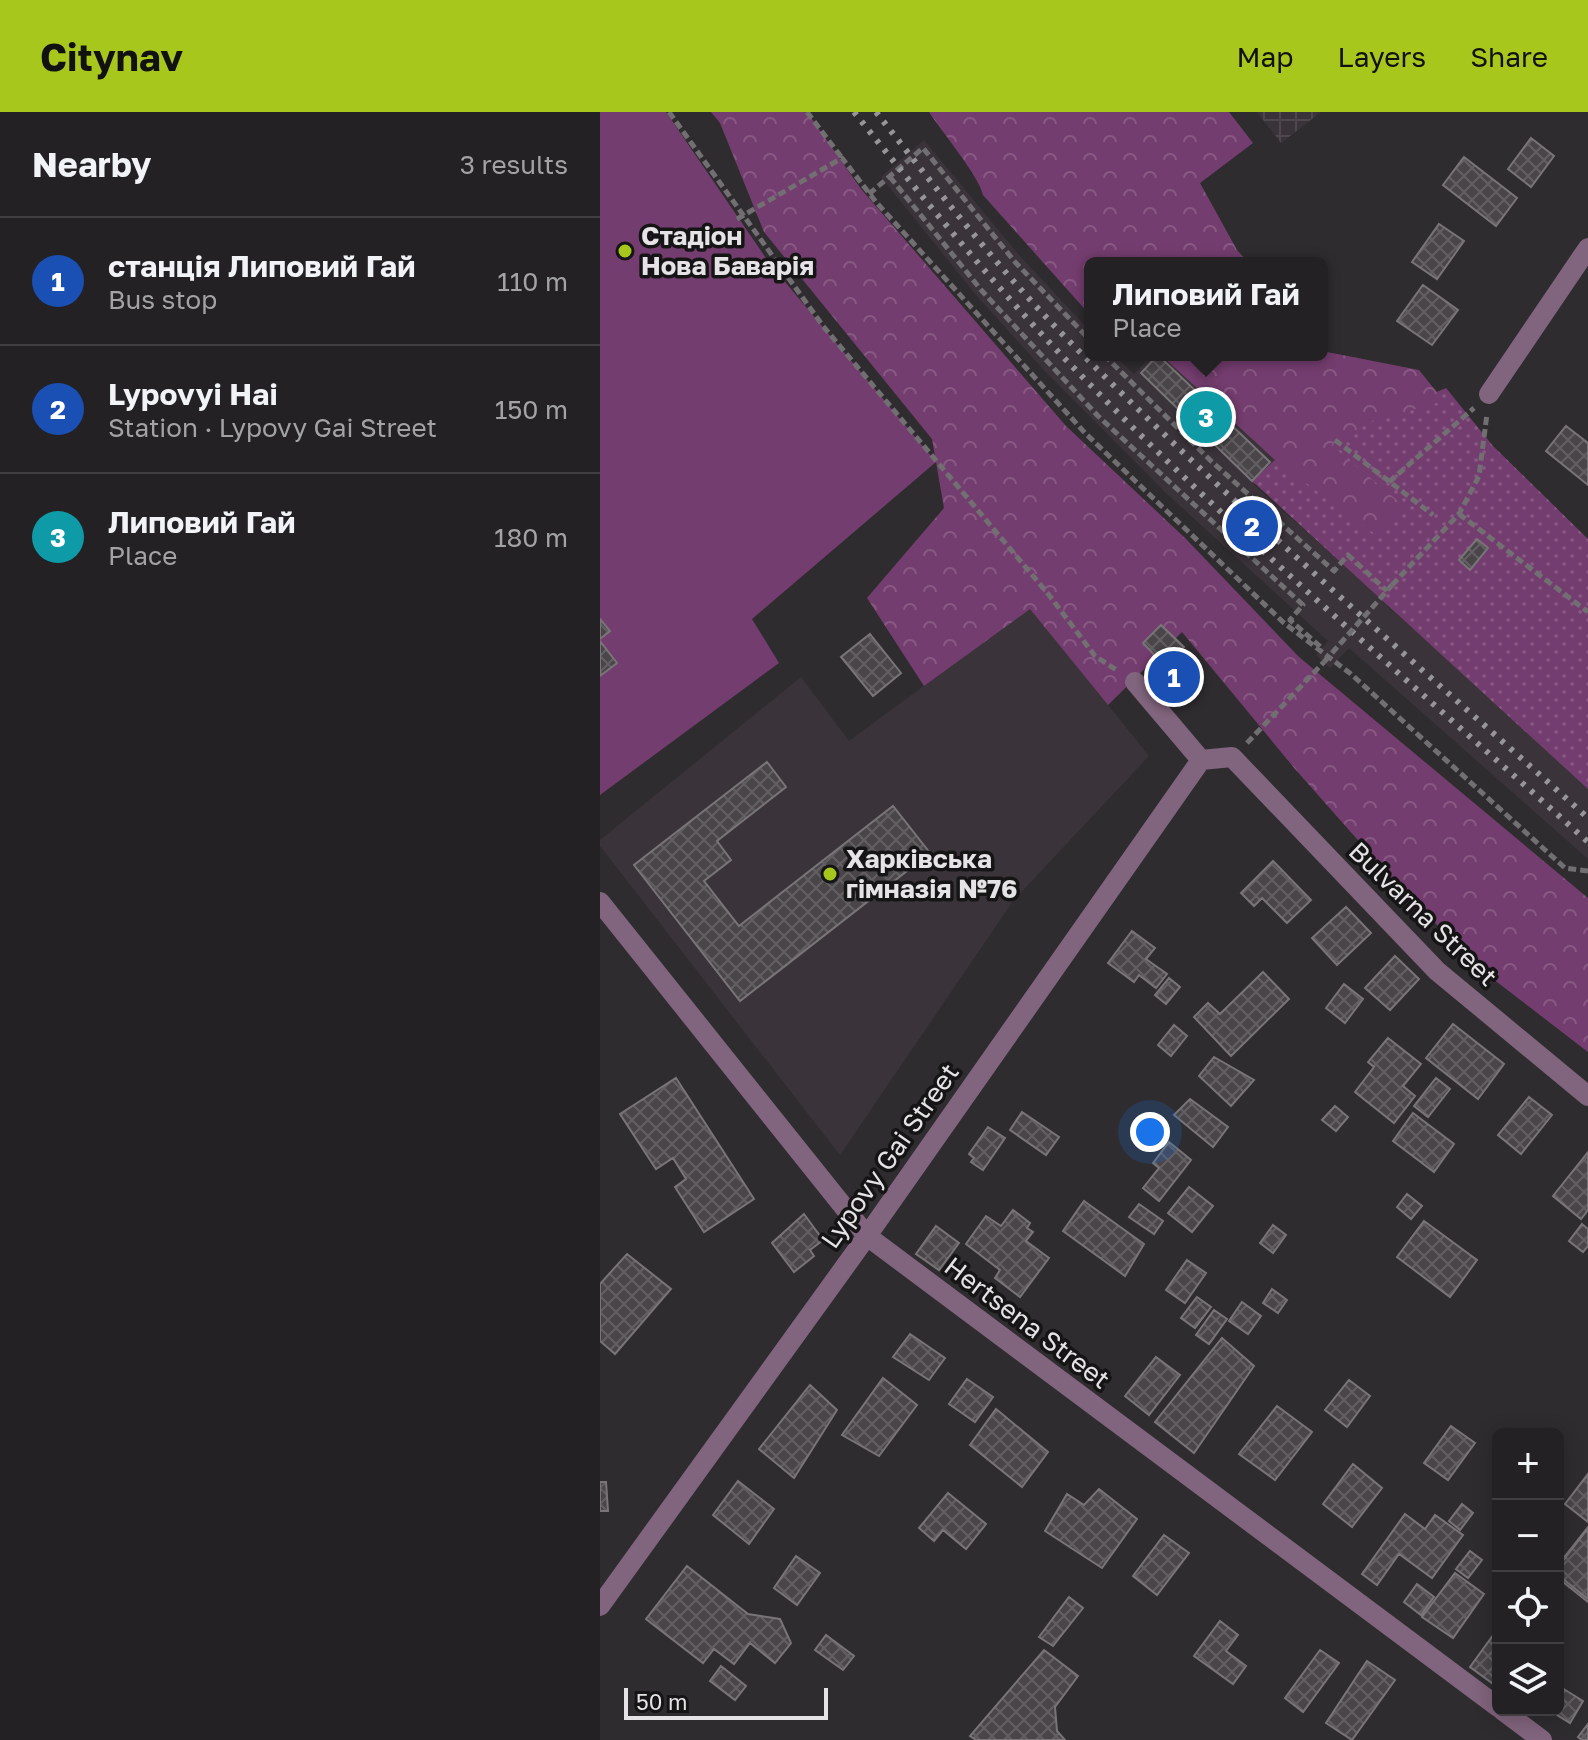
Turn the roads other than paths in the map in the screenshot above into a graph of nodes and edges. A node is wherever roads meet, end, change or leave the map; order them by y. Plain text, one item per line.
1 (1588, 248) edge
2 (1489, 394) road end
3 (1135, 682) road end
4 (1201, 760) junction
5 (600, 902) edge
6 (1588, 1096) edge
7 (867, 1236) junction
8 (600, 1606) edge
9 (1492, 1702) edge
10 (1510, 1716) edge
11 (1542, 1740) edge

1 - 2 street
3 - 4 street
4 - 6 street, Bulvarna Street
4 - 7 street, Lypovy Gai Street
5 - 7 street, Hertsena Street
7 - 8 street, Lypovy Gai Street
7 - 9 street, Hertsena Street
10 - 11 street, Hertsena Street

